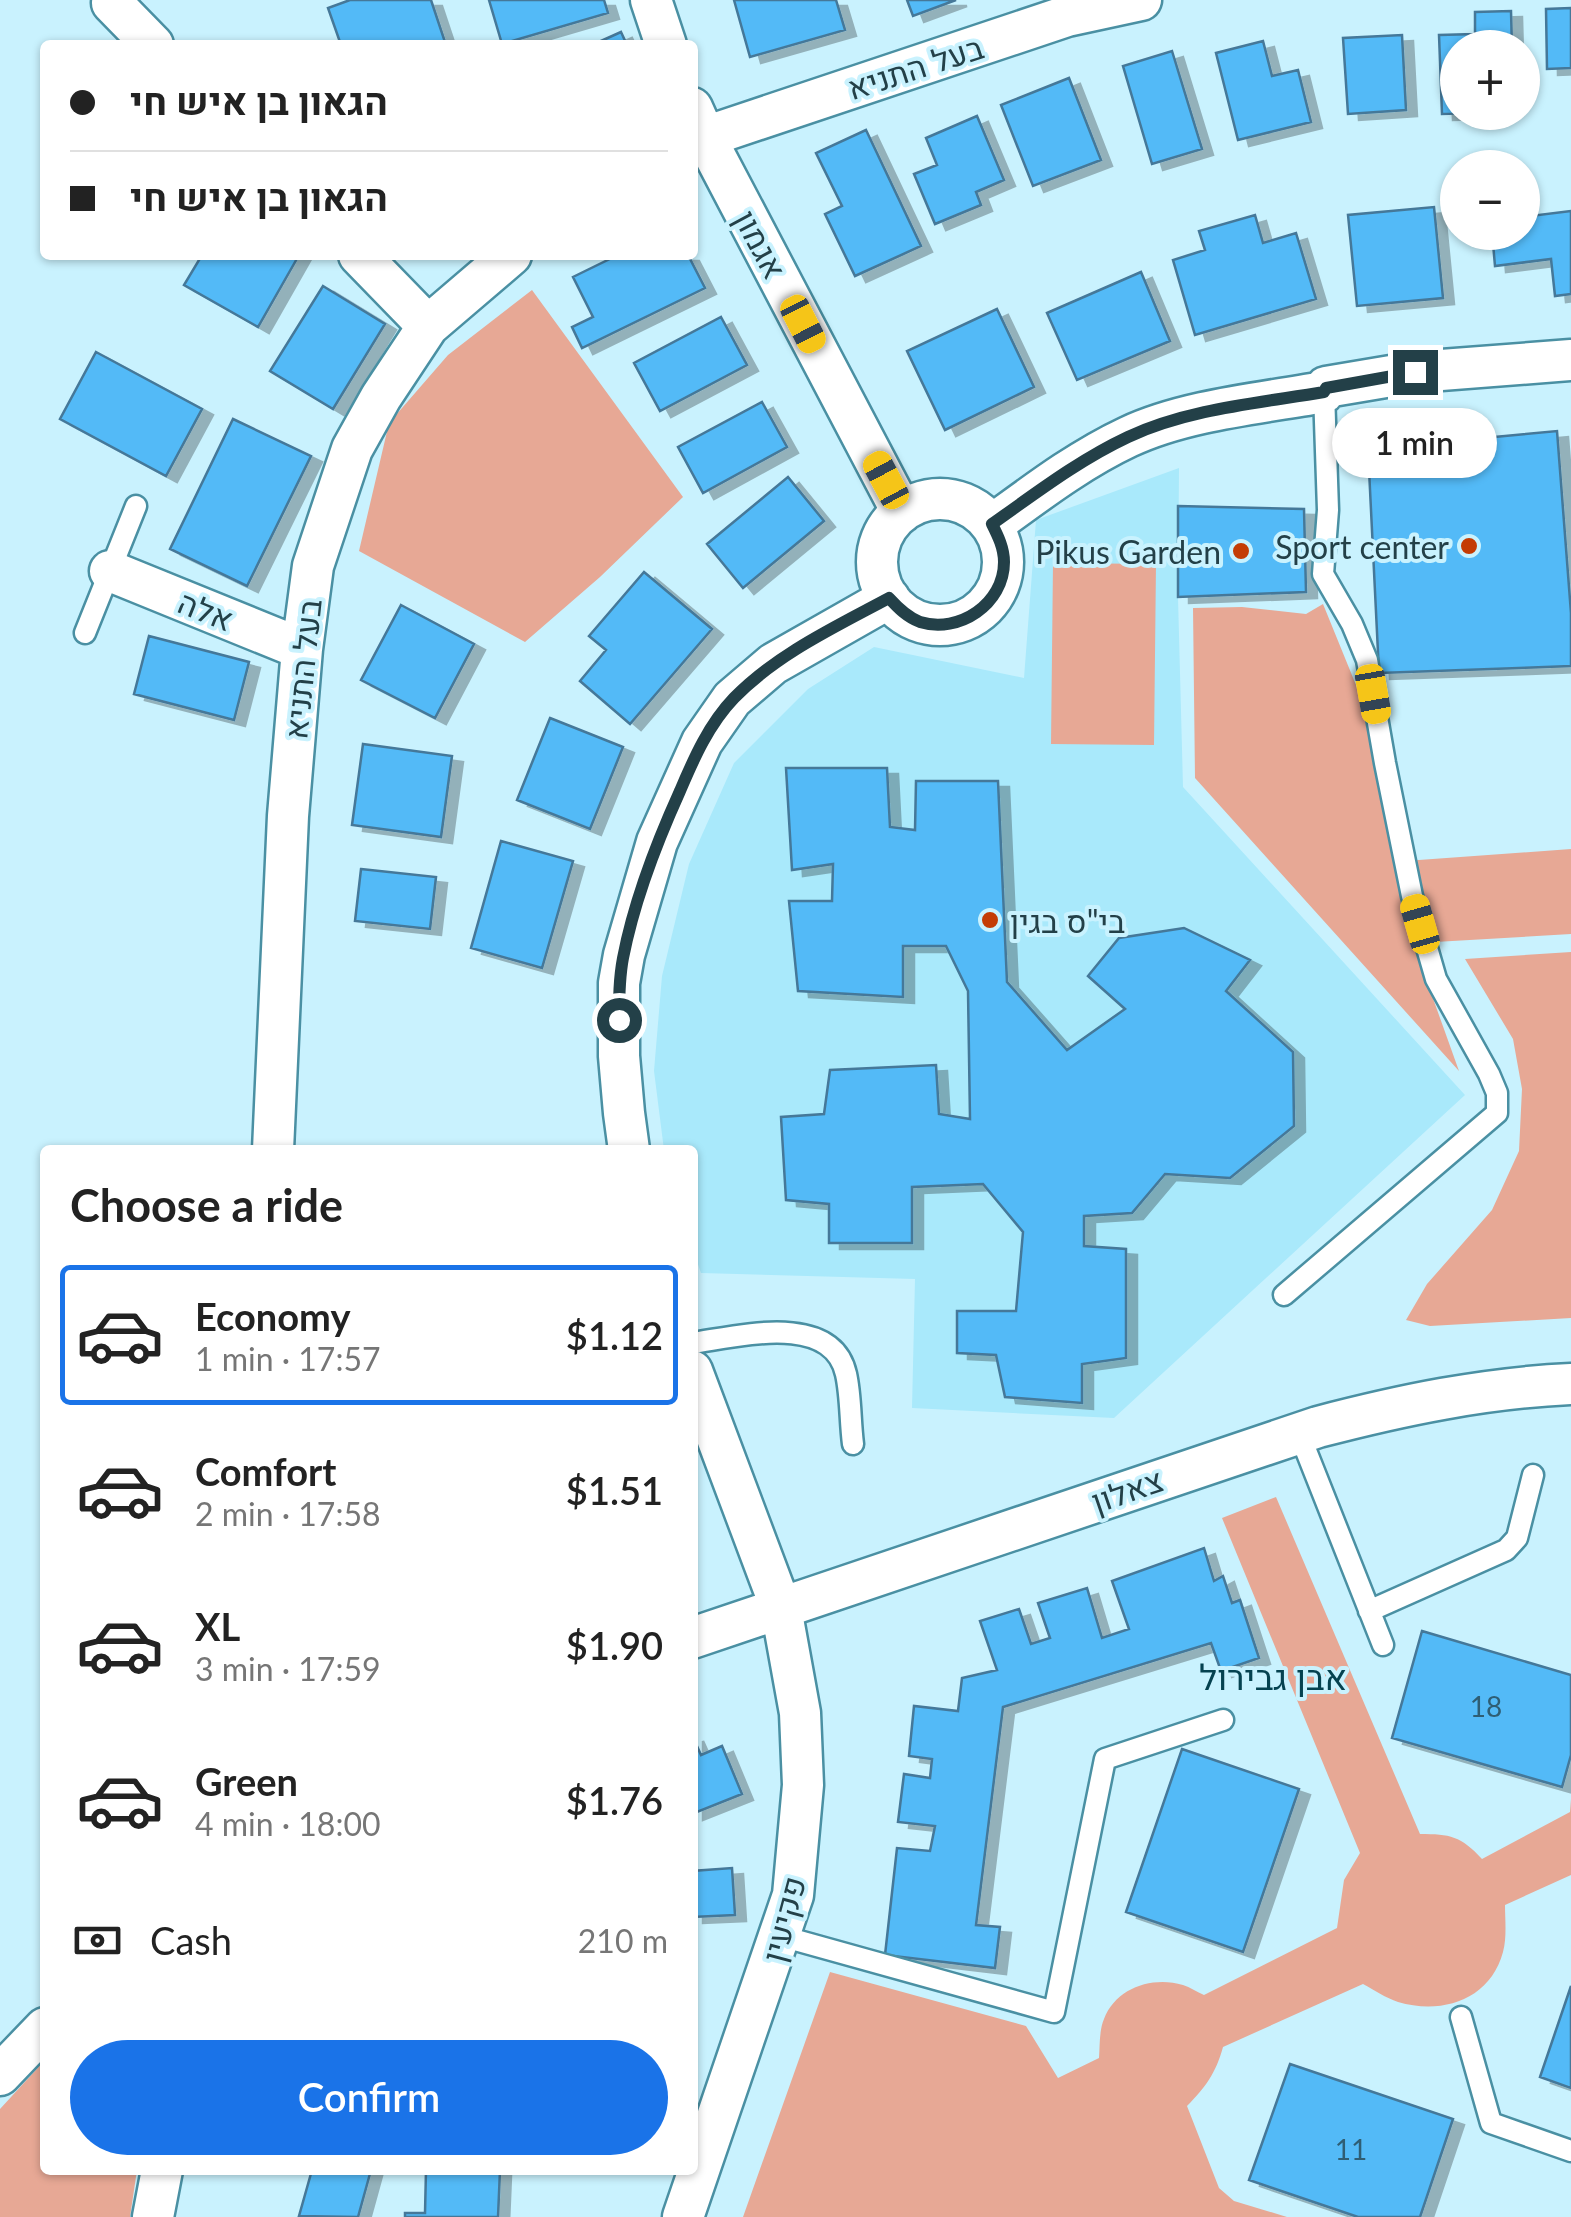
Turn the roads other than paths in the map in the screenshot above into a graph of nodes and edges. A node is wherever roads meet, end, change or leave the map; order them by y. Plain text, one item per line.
1 (651, 0) edge
2 (1141, 0) edge
3 (112, 3) dead end
4 (1066, 8) edge
5 (148, 40) edge
6 (664, 40) edge
7 (698, 128) edge
8 (698, 133) edge
9 (364, 260) edge
10 (505, 260) edge
11 (428, 326) junction
12 (1571, 360) edge
13 (1324, 392) junction
14 (136, 506) dead end
15 (902, 512) junction
16 (992, 524) junction
17 (110, 571) junction
18 (889, 598) junction
19 (85, 633) dead end
20 (302, 649) junction
21 (273, 1145) edge
22 (629, 1145) edge
23 (1284, 1295) dead end
24 (698, 1343) edge
25 (1571, 1384) edge
26 (698, 1386) edge
27 (1299, 1433) junction
28 (852, 1444) dead end
29 (1533, 1475) dead end
30 (780, 1608) junction
31 (1369, 1610) junction
32 (698, 1636) edge
33 (1383, 1645) dead end
34 (1223, 1720) dead end
35 (781, 1936) junction
36 (1462, 2018) dead end
37 (40, 2033) edge
38 (0, 2075) edge
39 (1571, 2151) edge
40 (698, 2174) edge
41 (161, 2175) edge
42 (698, 2175) edge
43 (153, 2217) edge
44 (683, 2217) edge

1 - 6 street
2 - 4 street, בעל התניא
3 - 5 street
4 - 7 street, בעל התניא
8 - 15 street, אגמון
9 - 11 street
10 - 11 street, בעל התניא
11 - 20 street, בעל התניא
12 - 13 street
13 - 16 street
13 - 23 lane
14 - 17 lane
15 - 16 street
15 - 18 street
16 - 18 street
17 - 19 lane
17 - 20 street, אלה
18 - 22 street
20 - 21 street, בעל התניא
24 - 28 lane
25 - 27 street, צאלון
26 - 30 street, פקיעין
27 - 30 street, צאלון
27 - 31 lane
29 - 31 lane
30 - 32 street, צאלון
30 - 35 street, פקיעין
31 - 33 lane
34 - 35 lane
35 - 40 street, פקיעין
36 - 39 lane
37 - 38 street
41 - 43 street
42 - 44 street, פקיעין

